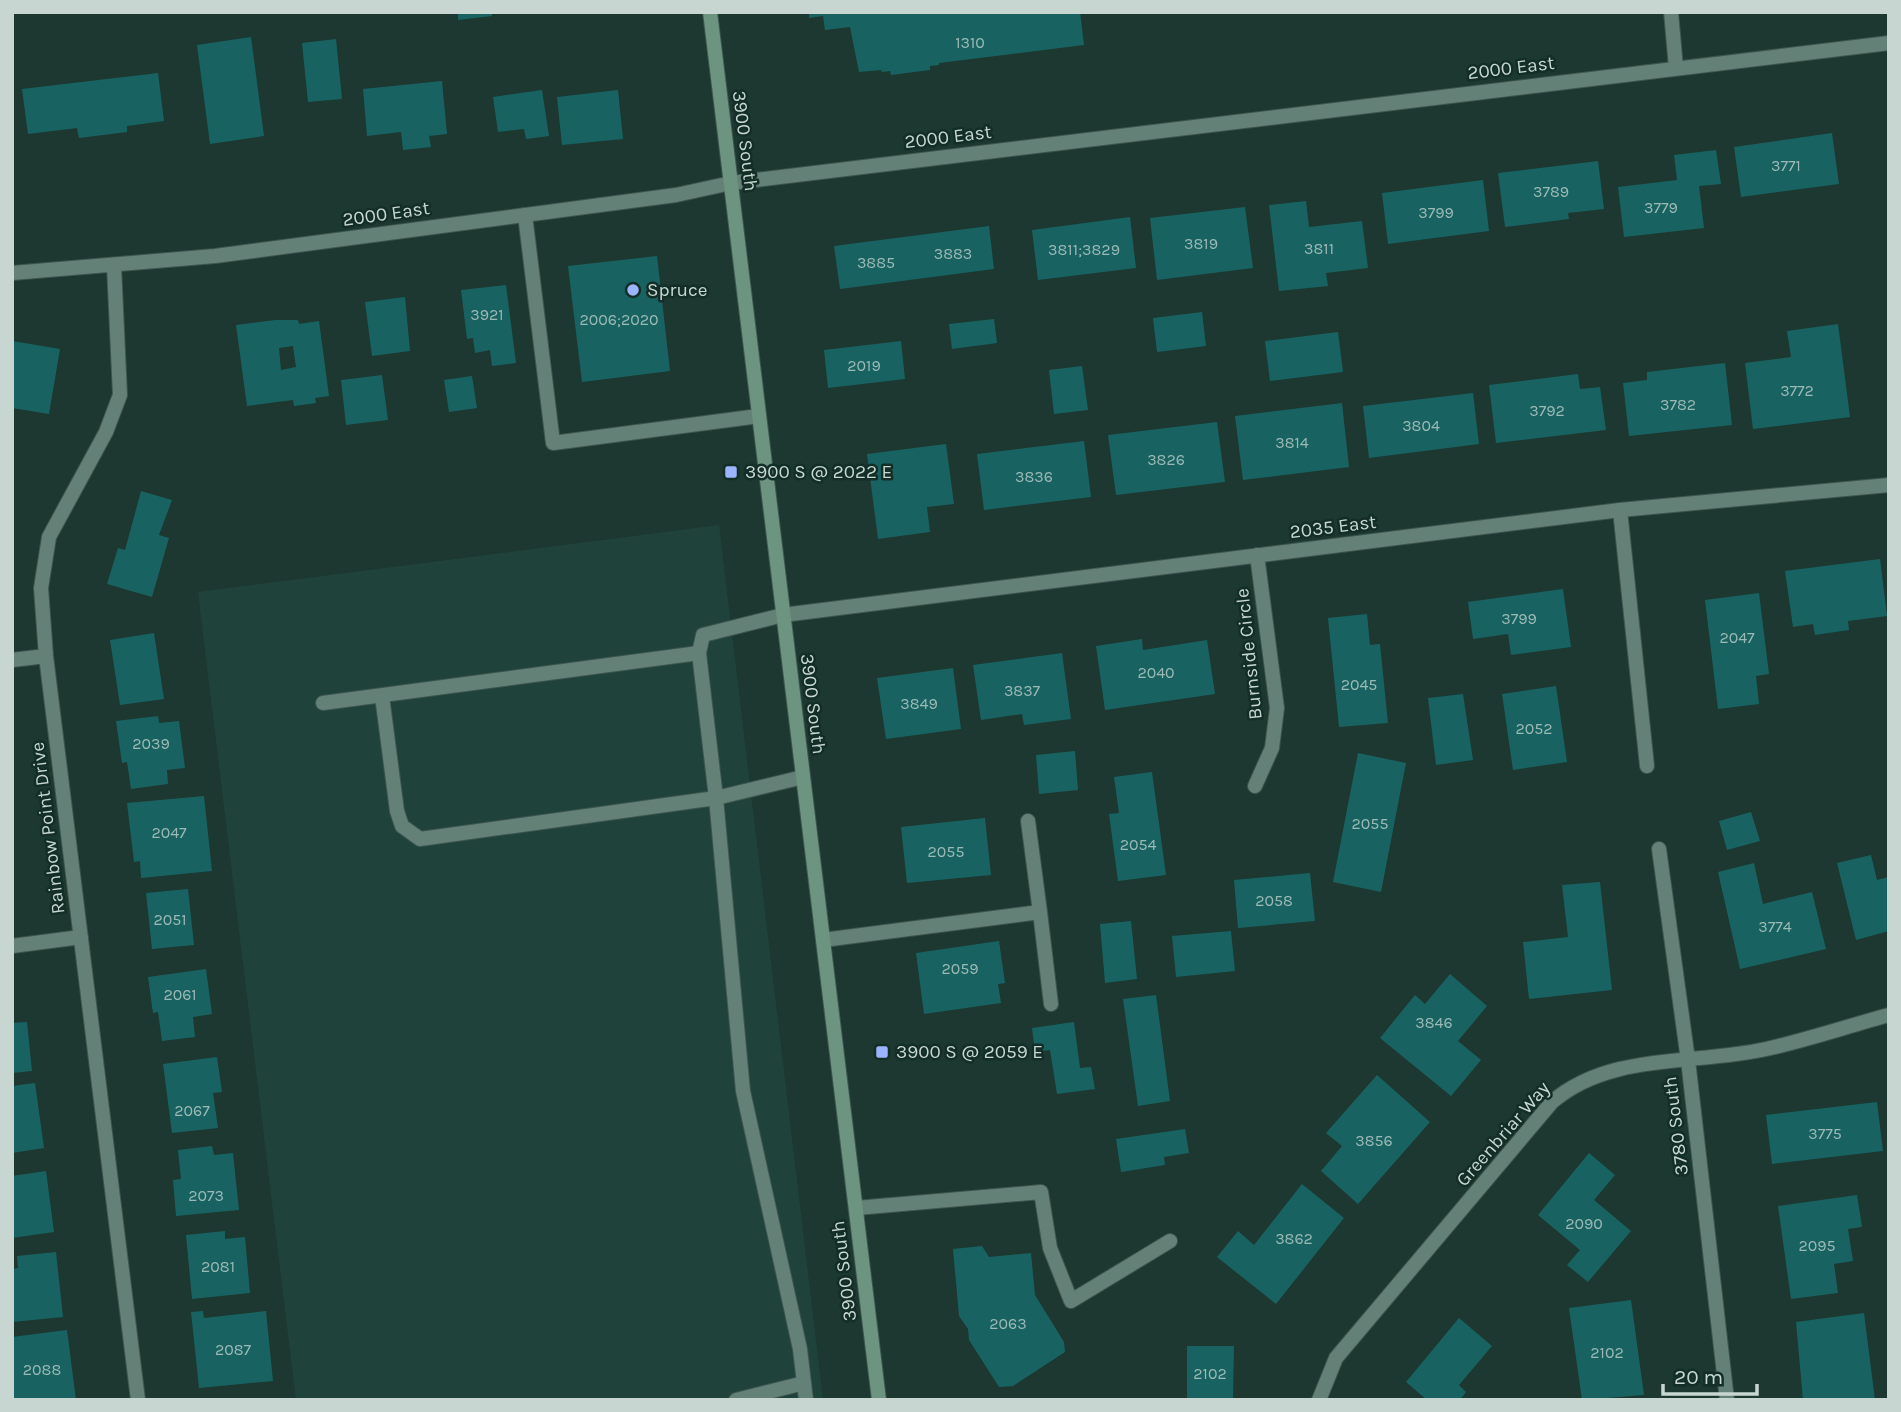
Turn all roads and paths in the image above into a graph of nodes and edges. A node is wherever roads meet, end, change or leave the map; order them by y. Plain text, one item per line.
1 (710, 12) edge
2 (1671, 12) edge
3 (1889, 43) edge
4 (1676, 68) junction
5 (731, 183) junction
6 (525, 215) junction
7 (114, 266) junction
8 (12, 273) edge
9 (759, 416) junction
10 (1889, 485) edge
11 (1620, 510) junction
12 (1257, 555) junction
13 (783, 615) junction
14 (699, 653) junction
15 (46, 656) junction
16 (12, 660) edge
17 (382, 696) junction
18 (323, 703) dead end
19 (1647, 766) dead end
20 (803, 777) junction
21 (1255, 786) dead end
22 (716, 798) junction
23 (1028, 821) dead end
24 (1659, 849) dead end
25 (1040, 912) junction
26 (81, 937) junction
27 (823, 940) junction
28 (12, 946) edge
29 (1051, 1004) dead end
30 (1889, 1015) edge
31 (1688, 1060) junction
32 (856, 1208) junction
33 (1170, 1241) dead end
34 (804, 1383) junction
35 (138, 1400) edge
36 (736, 1400) edge
37 (806, 1400) edge
38 (879, 1400) edge
39 (1319, 1400) edge
40 (1727, 1400) edge

1 - 5 main road, 3900 South
2 - 4 street
3 - 4 street, 2000 East
4 - 5 street, 2000 East
5 - 6 street, 2000 East
5 - 9 main road, 3900 South
6 - 7 street, 2000 East
6 - 9 street
7 - 8 street, 2000 East
7 - 15 street, Rainbow Point Drive
9 - 13 main road, 3900 South
10 - 11 street, 2035 East
11 - 12 street, 2035 East
11 - 19 street
12 - 13 street, 2035 East
12 - 21 street, Burnside Circle
13 - 14 street, 2035 East
13 - 20 main road, 3900 South
14 - 17 street
14 - 22 street
15 - 16 street
15 - 26 street, Rainbow Point Drive
17 - 18 street
17 - 22 street
20 - 22 street
20 - 27 main road, 3900 South
22 - 34 street
23 - 25 street
24 - 31 street, 3780 South
25 - 27 street
25 - 29 street
26 - 28 street
26 - 35 street, Rainbow Point Drive
27 - 32 main road, 3900 South
30 - 31 street, Greenbriar Way
31 - 39 street, Greenbriar Way
31 - 40 street, 3780 South
32 - 33 street
32 - 38 main road, 3900 South
34 - 36 street
34 - 37 street

